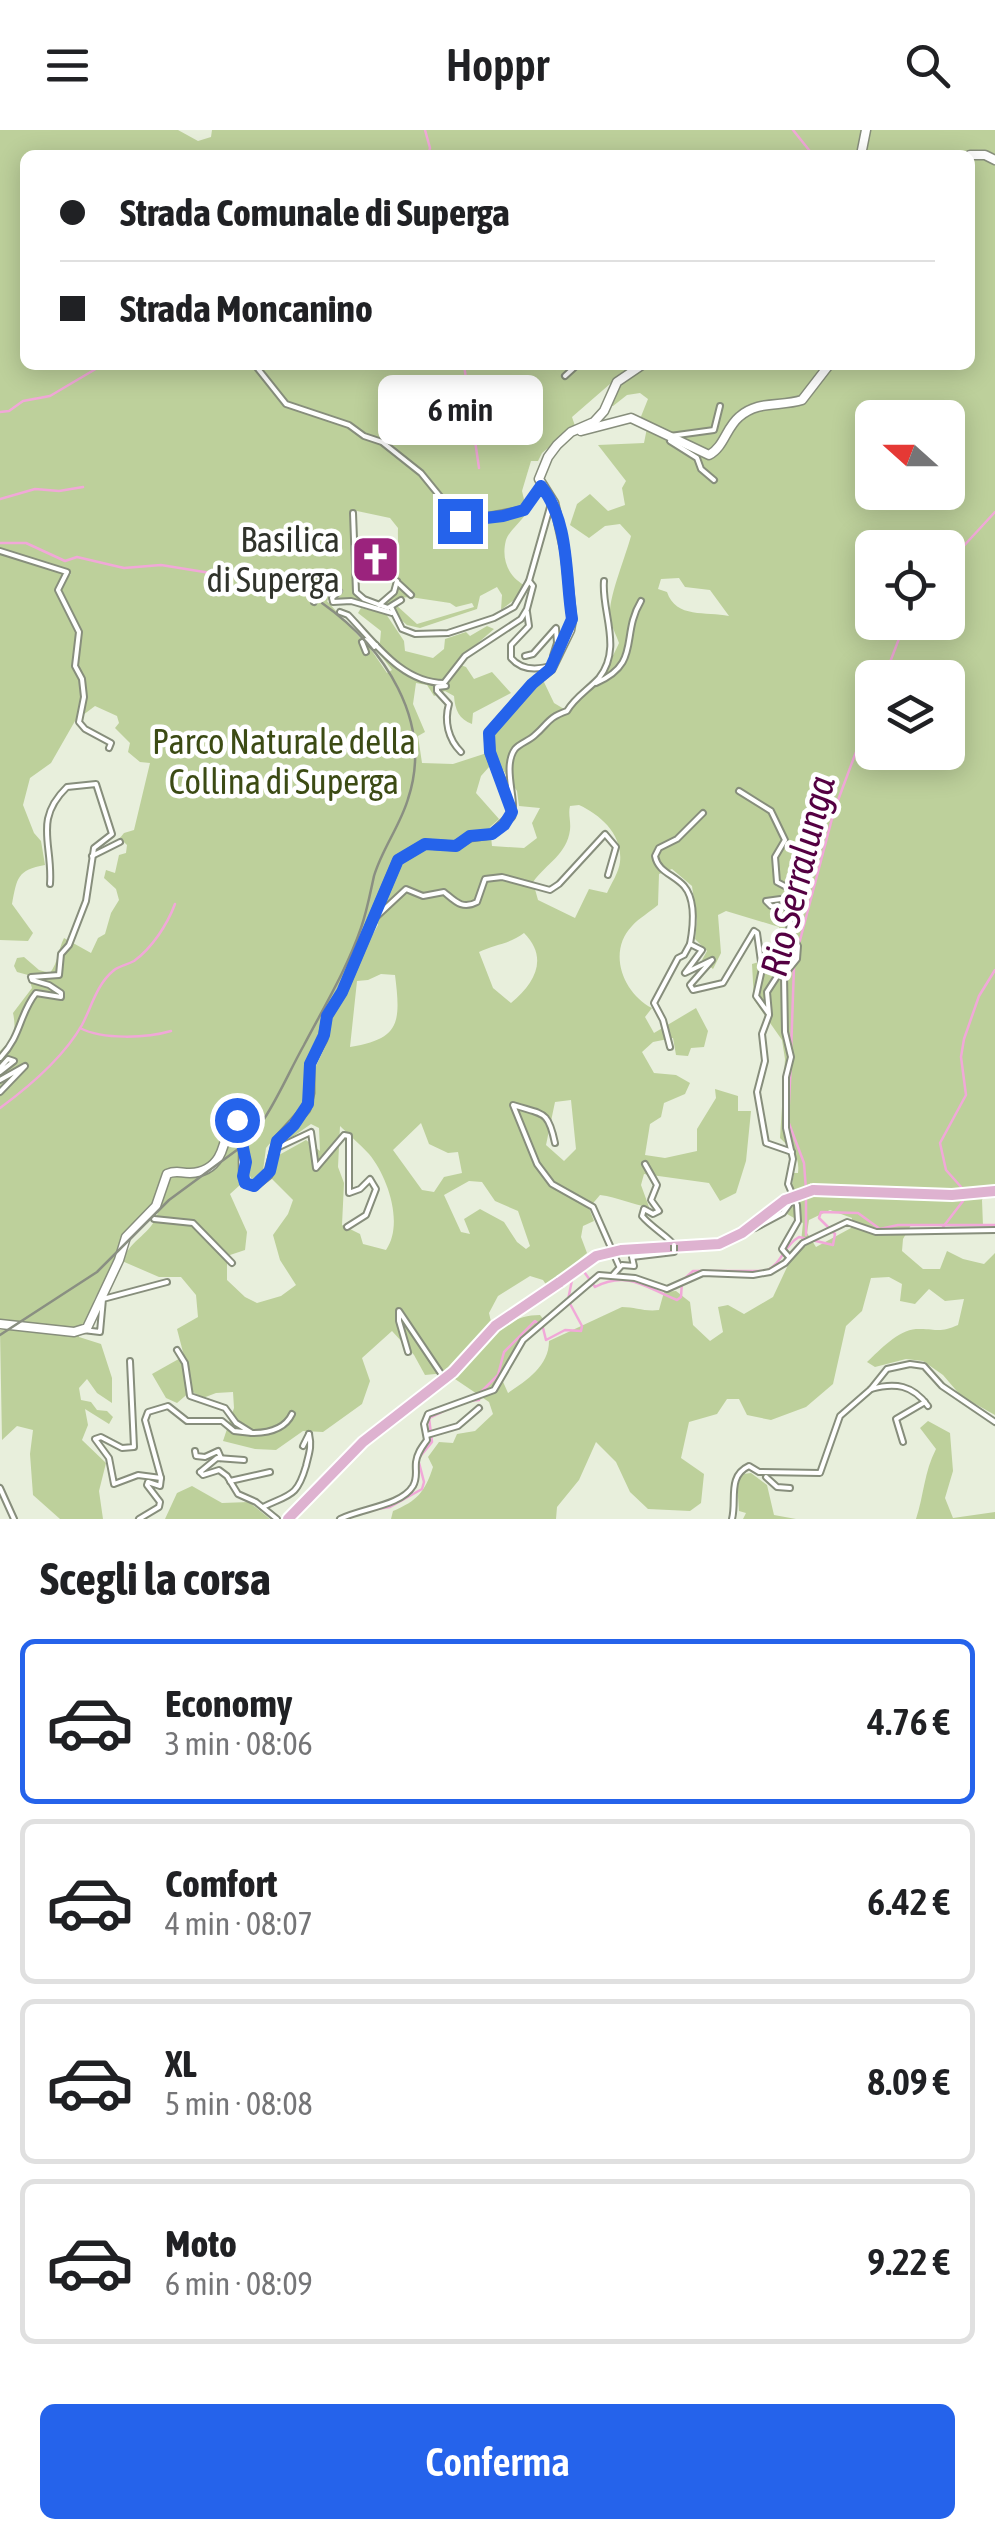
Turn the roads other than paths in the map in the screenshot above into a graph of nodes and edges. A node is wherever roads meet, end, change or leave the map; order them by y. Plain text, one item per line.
1 (259, 370) edge
2 (571, 370) edge
3 (635, 370) edge
4 (825, 370) edge
5 (565, 376) dead end
6 (720, 406) dead end
7 (572, 432) junction
8 (668, 434) junction
9 (714, 480) dead end
10 (541, 486) junction
11 (552, 500) junction
12 (353, 513) dead end
13 (0, 551) edge
14 (604, 580) dead end
15 (529, 581) junction
16 (410, 595) dead end
17 (400, 600) dead end
18 (641, 601) dead end
19 (314, 602) dead end
20 (390, 607) junction
21 (527, 609) junction
22 (340, 612) dead end
23 (376, 645) junction
24 (366, 652) dead end
25 (524, 656) dead end
26 (551, 665) junction
27 (447, 682) junction
28 (586, 686) junction
29 (109, 748) dead end
30 (461, 752) dead end
31 (740, 790) dead end
32 (512, 808) junction
33 (704, 813) dead end
34 (120, 842) dead end
35 (92, 856) junction
36 (608, 874) dead end
37 (50, 884) dead end
38 (370, 924) junction
39 (690, 944) junction
40 (784, 975) junction
41 (769, 1014) junction
42 (670, 1047) dead end
43 (0, 1058) edge
44 (0, 1080) edge
45 (0, 1092) edge
46 (555, 1143) dead end
47 (272, 1150) junction
48 (792, 1152) junction
49 (644, 1164) dead end
50 (995, 1191) edge
51 (790, 1200) junction
52 (149, 1218) junction
53 (347, 1227) dead end
54 (995, 1230) edge
55 (625, 1250) junction
56 (672, 1250) junction
57 (786, 1255) junction
58 (232, 1263) dead end
59 (619, 1266) junction
60 (613, 1275) junction
61 (167, 1282) dead end
62 (0, 1324) edge
63 (83, 1330) junction
64 (177, 1350) dead end
65 (408, 1352) dead end
66 (130, 1362) dead end
67 (445, 1378) junction
68 (871, 1389) junction
69 (479, 1408) dead end
70 (292, 1414) dead end
71 (995, 1422) edge
72 (252, 1433) junction
73 (429, 1434) junction
74 (903, 1442) dead end
75 (303, 1446) dead end
76 (195, 1451) dead end
77 (220, 1458) junction
78 (244, 1460) dead end
79 (270, 1472) dead end
80 (765, 1475) junction
81 (161, 1478) junction
82 (230, 1480) junction
83 (0, 1488) edge
84 (790, 1488) dead end
85 (263, 1507) junction
86 (290, 1517) edge
87 (14, 1519) edge
88 (139, 1519) edge
89 (277, 1519) edge
90 (340, 1519) edge
91 (732, 1519) edge

1 - 10 street
2 - 5 street
3 - 7 street
4 - 8 street
6 - 8 street
7 - 8 street
7 - 10 street
8 - 9 street
10 - 11 street
11 - 15 street
11 - 26 street
12 - 20 street
13 - 29 street
14 - 28 street
15 - 20 street
15 - 21 street
16 - 20 street
17 - 20 street
18 - 28 street
19 - 20 street
21 - 26 street
21 - 27 street
22 - 23 street
23 - 24 street
23 - 27 street
25 - 26 street
26 - 32 street
27 - 30 street
28 - 32 street
31 - 40 street
32 - 38 street
33 - 39 street
34 - 35 street
35 - 37 street
35 - 43 street
36 - 38 street
38 - 47 street
39 - 41 street
39 - 42 street
40 - 41 street
40 - 48 street
41 - 48 street
44 - 45 street
46 - 59 street
47 - 52 street
47 - 53 street
48 - 51 street
49 - 56 street
50 - 51 main road, bridge
51 - 55 main road
51 - 57 street
52 - 58 street
52 - 63 street
54 - 57 street
55 - 56 street
55 - 67 main road, bridge
56 - 59 street
57 - 60 street
59 - 60 street
60 - 73 street
61 - 63 street
62 - 63 street
64 - 72 street
65 - 67 street
66 - 81 street
67 - 86 main road
68 - 71 street
68 - 74 street
68 - 80 street
69 - 73 street
70 - 72 street
72 - 81 street
73 - 90 street
75 - 85 street
76 - 77 street
77 - 78 street
77 - 82 street
79 - 82 street
80 - 84 street
80 - 91 street
81 - 88 street
82 - 85 street
83 - 87 street
85 - 89 street

